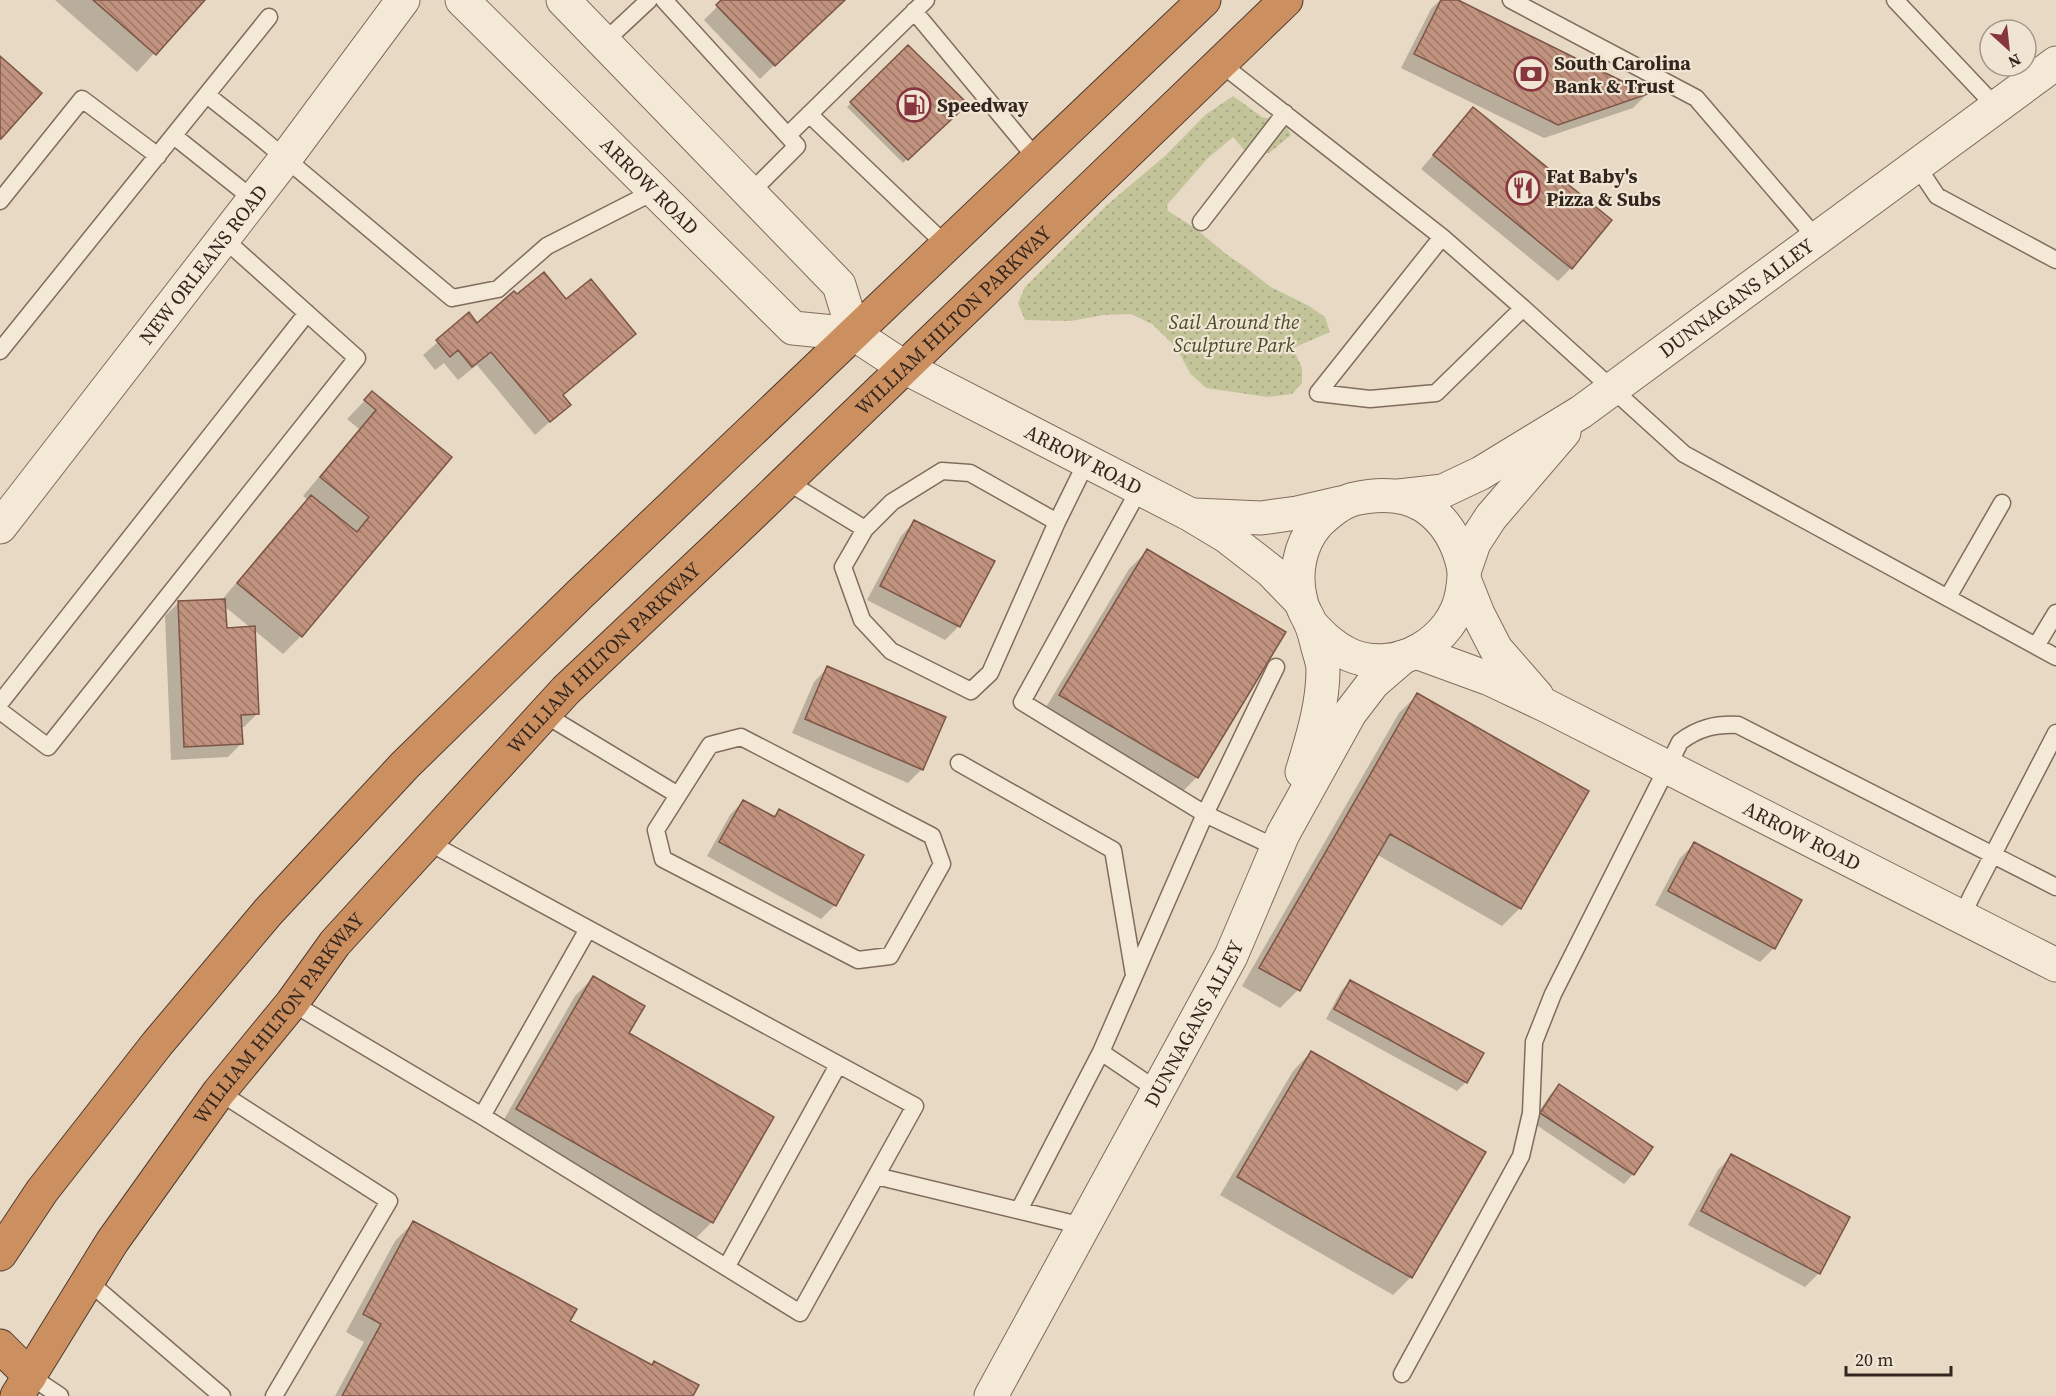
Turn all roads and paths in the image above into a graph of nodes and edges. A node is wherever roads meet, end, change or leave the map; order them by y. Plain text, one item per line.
1 (403, 0) edge
2 (462, 0) edge
3 (563, 0) edge
4 (649, 0) edge
5 (664, 0) edge
6 (1204, 0) edge
7 (1286, 0) edge
8 (1511, 0) edge
9 (1895, 0) edge
10 (920, 6) edge
11 (269, 18) dead end
12 (604, 42) junction
13 (1220, 63) junction
14 (2056, 63) edge
15 (207, 95) junction
16 (1996, 107) junction
17 (1285, 113) junction
18 (810, 114) junction
19 (788, 135) junction
20 (174, 136) junction
21 (158, 156) junction
22 (1036, 158) junction
23 (285, 159) junction
24 (1917, 166) junction
25 (655, 191) junction
26 (750, 193) junction
27 (254, 199) junction
28 (0, 201) edge
29 (1201, 222) dead end
30 (1442, 237) junction
31 (223, 238) junction
32 (1817, 239) junction
33 (946, 246) junction
34 (2056, 260) edge
35 (1522, 308) junction
36 (307, 313) junction
37 (854, 334) junction
38 (0, 351) edge
39 (904, 367) junction
40 (1611, 390) junction
41 (1581, 412) junction
42 (1087, 461) junction
43 (786, 481) junction
44 (1140, 488) junction
45 (1399, 496) junction
46 (1349, 500) junction
47 (2002, 503) dead end
48 (1191, 515) junction
49 (1057, 522) junction
50 (0, 526) edge
51 (865, 529) junction
52 (1464, 575) junction
53 (1948, 597) junction
54 (1306, 613) junction
55 (2056, 613) edge
56 (2036, 646) junction
57 (1410, 655) junction
58 (2056, 657) edge
59 (1276, 667) dead end
60 (0, 703) edge
61 (1547, 706) junction
62 (0, 711) edge
63 (544, 714) junction
64 (2056, 733) edge
65 (959, 763) dead end
66 (1667, 767) junction
67 (678, 795) junction
68 (1205, 814) junction
69 (1280, 841) junction
70 (428, 842) junction
71 (1993, 855) junction
72 (2056, 887) edge
73 (1962, 917) junction
74 (588, 929) junction
75 (2056, 965) edge
76 (1134, 976) junction
77 (292, 1003) junction
78 (1101, 1052) junction
79 (838, 1065) junction
80 (1157, 1090) junction
81 (219, 1092) junction
82 (482, 1116) junction
83 (876, 1176) junction
84 (1019, 1210) junction
85 (1083, 1226) junction
86 (0, 1254) edge
87 (727, 1266) junction
88 (88, 1282) junction
89 (0, 1346) edge
90 (1402, 1374) dead end
91 (23, 1386) edge
92 (60, 1396) edge
93 (222, 1396) edge
94 (274, 1396) edge
95 (991, 1396) edge

1 - 23 street, NEW ORLEANS ROAD
2 - 25 street, ARROW ROAD
3 - 12 street
4 - 12 lane
5 - 19 lane
6 - 22 highway
7 - 13 highway, WILLIAM HILTON PARKWAY
8 - 32 lane
9 - 16 lane
10 - 18 lane
10 - 22 lane
11 - 15 lane
12 - 26 street
13 - 17 lane
13 - 39 highway, WILLIAM HILTON PARKWAY
14 - 16 street, DUNNAGANS ALLEY
15 - 20 lane
15 - 23 lane
16 - 24 street, DUNNAGANS ALLEY
17 - 29 lane
17 - 30 lane
18 - 19 lane
18 - 33 lane
19 - 26 lane
20 - 21 lane
20 - 27 lane
21 - 28 lane
21 - 38 lane
22 - 33 highway
23 - 25 lane
23 - 27 street, NEW ORLEANS ROAD
24 - 32 street, DUNNAGANS ALLEY
24 - 34 lane
25 - 37 street, ARROW ROAD
26 - 37 street
27 - 31 street, NEW ORLEANS ROAD
30 - 35 lane
30 - 35 lane
31 - 36 lane
31 - 50 street, NEW ORLEANS ROAD
32 - 40 street, DUNNAGANS ALLEY
33 - 37 highway
35 - 40 lane
36 - 60 lane
36 - 62 lane
37 - 39 street, ARROW ROAD
37 - 86 highway
39 - 42 street, ARROW ROAD
39 - 43 highway, WILLIAM HILTON PARKWAY
40 - 41 street, DUNNAGANS ALLEY
40 - 53 lane
41 - 45 street, DUNNAGANS ALLEY
41 - 52 street
42 - 44 street, ARROW ROAD
42 - 49 lane
43 - 51 lane
43 - 63 highway, WILLIAM HILTON PARKWAY
44 - 48 street, ARROW ROAD
44 - 68 lane
45 - 46 street
45 - 52 street
46 - 48 street
46 - 54 street
47 - 53 lane
48 - 54 street, ARROW ROAD
49 - 51 lane
49 - 51 lane
52 - 57 street
52 - 61 street, ARROW ROAD
53 - 56 lane
54 - 57 street
54 - 69 street
55 - 56 lane
56 - 58 lane
57 - 61 street, ARROW ROAD
57 - 69 street, DUNNAGANS ALLEY
59 - 68 lane
61 - 66 street, ARROW ROAD
63 - 67 lane
63 - 70 highway, WILLIAM HILTON PARKWAY
64 - 71 lane
65 - 76 lane
66 - 71 lane
66 - 73 street, ARROW ROAD
66 - 90 lane
67 - 67 lane
68 - 69 lane
68 - 76 lane
69 - 80 street, DUNNAGANS ALLEY
70 - 74 lane
70 - 77 highway, WILLIAM HILTON PARKWAY
71 - 72 lane
71 - 73 lane
73 - 75 street, ARROW ROAD
74 - 79 lane
74 - 82 lane
76 - 78 lane
77 - 81 highway, WILLIAM HILTON PARKWAY
77 - 82 lane
78 - 80 lane
78 - 84 lane
79 - 83 lane
79 - 87 lane
80 - 85 street, DUNNAGANS ALLEY
81 - 88 highway, WILLIAM HILTON PARKWAY
81 - 94 lane
82 - 87 lane
83 - 84 lane
83 - 87 lane
84 - 85 lane
85 - 95 street, DUNNAGANS ALLEY
88 - 91 highway, WILLIAM HILTON PARKWAY
88 - 93 lane
89 - 91 highway
91 - 92 lane

